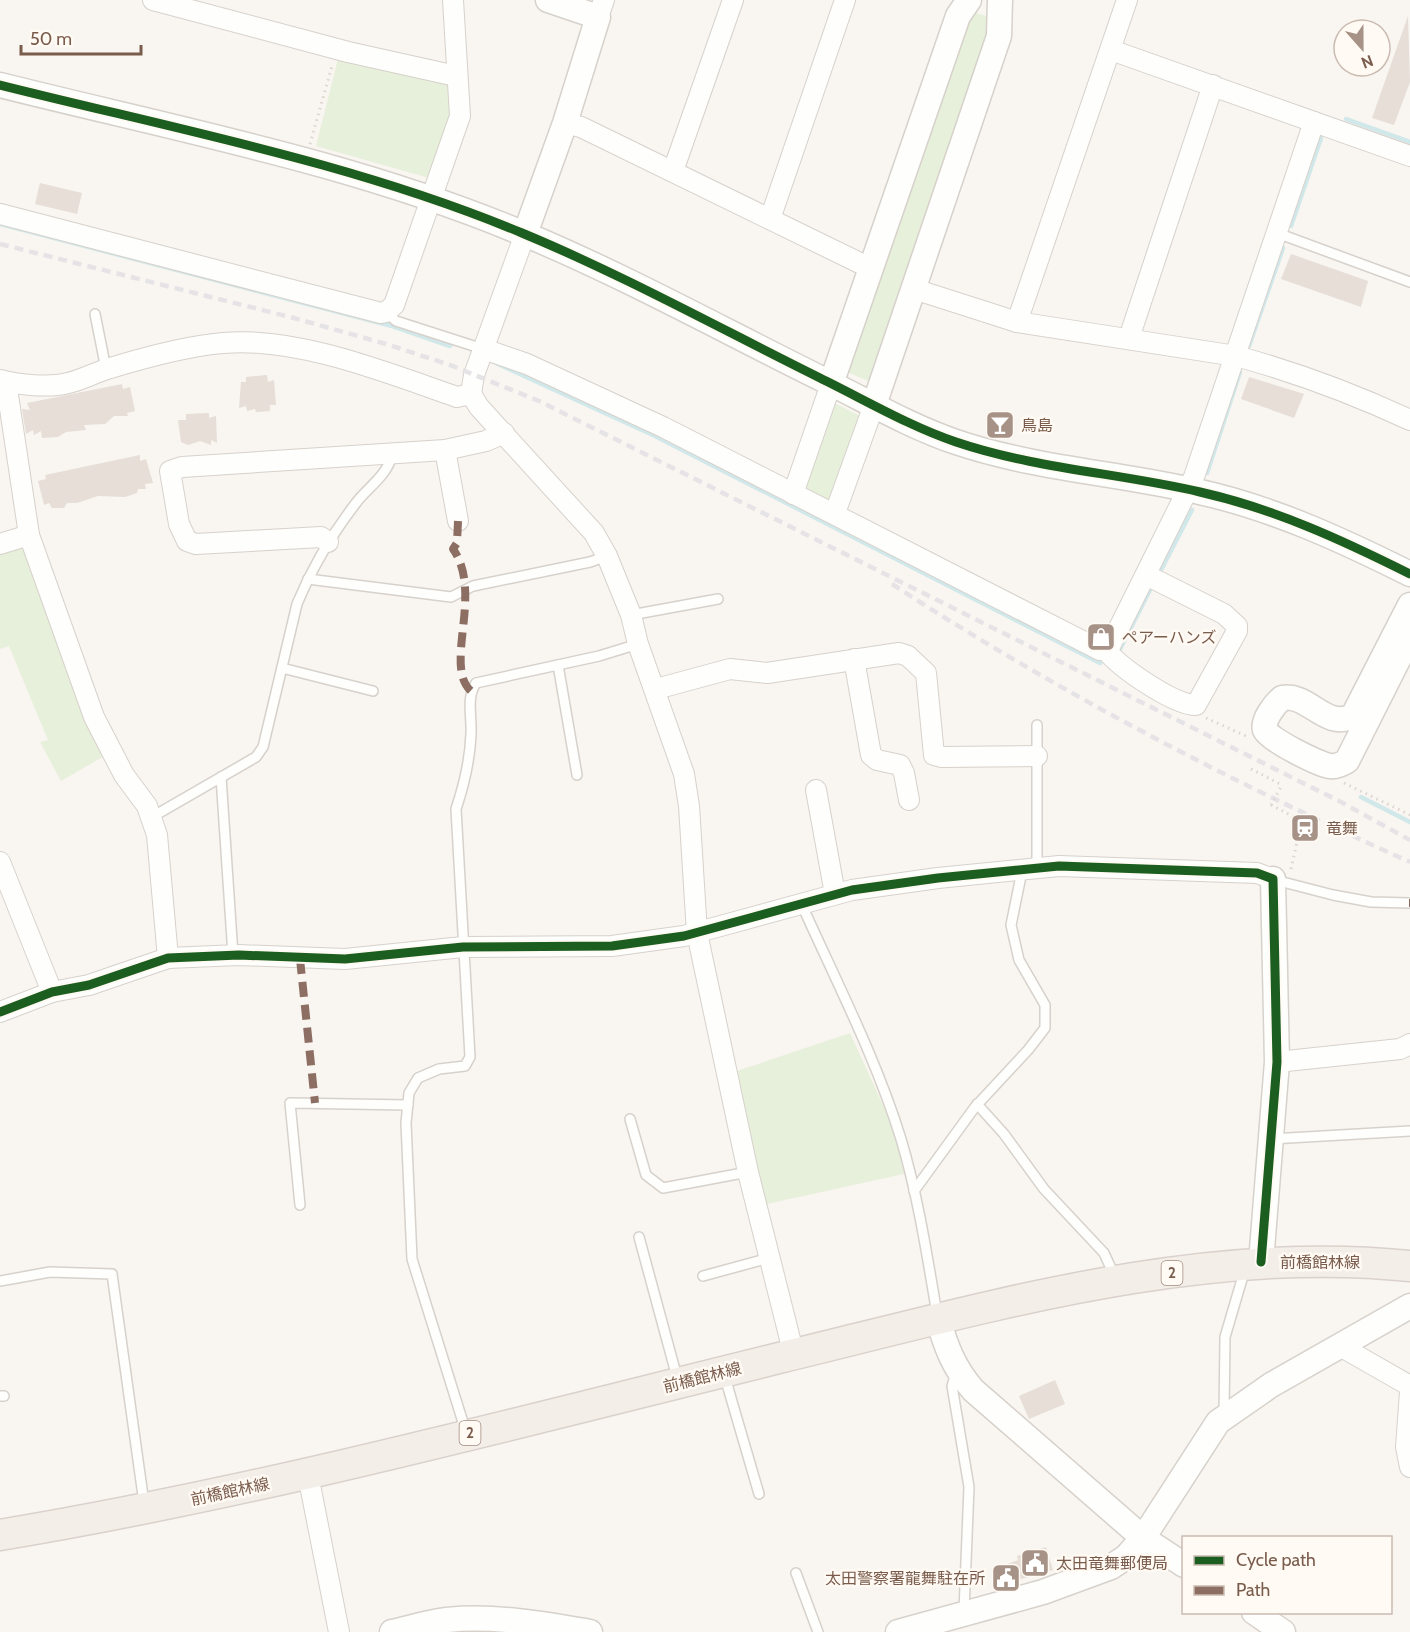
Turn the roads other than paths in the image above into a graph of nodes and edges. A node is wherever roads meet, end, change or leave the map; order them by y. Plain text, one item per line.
1 (153, 0) edge
2 (453, 0) edge
3 (548, 0) edge
4 (733, 0) edge
5 (845, 0) edge
6 (969, 0) edge
7 (1000, 0) edge
8 (1127, 0) edge
9 (601, 8) edge
10 (1111, 50) junction
11 (456, 76) junction
12 (1213, 85) junction
13 (0, 86) edge
14 (1314, 122) junction
15 (565, 123) junction
16 (1410, 156) edge
17 (672, 171) junction
18 (431, 197) junction
19 (0, 214) edge
20 (770, 219) junction
21 (1277, 233) junction
22 (525, 234) junction
23 (870, 268) junction
24 (1410, 282) edge
25 (914, 289) junction
26 (387, 312) junction
27 (95, 314) dead end
28 (1017, 321) junction
29 (1129, 338) junction
30 (484, 349) junction
31 (1236, 356) junction
32 (106, 369) junction
33 (3, 381) edge
34 (831, 384) junction
35 (471, 394) junction
36 (874, 405) junction
37 (1410, 420) edge
38 (504, 434) junction
39 (445, 450) junction
40 (392, 455) junction
41 (1189, 489) junction
42 (793, 494) junction
43 (835, 513) junction
44 (458, 521) dead end
45 (29, 535) junction
46 (328, 543) junction
47 (0, 544) edge
48 (607, 556) junction
49 (1410, 574) edge
50 (1146, 575) junction
51 (308, 579) junction
52 (718, 598) dead end
53 (1410, 605) edge
54 (631, 615) junction
55 (1410, 636) edge
56 (638, 644) junction
57 (1106, 650) junction
58 (854, 659) junction
59 (558, 665) junction
60 (282, 668) junction
61 (656, 689) junction
62 (373, 691) dead end
63 (1036, 725) dead end
64 (1037, 756) junction
65 (577, 775) dead end
66 (221, 777) junction
67 (816, 790) dead end
68 (909, 800) dead end
69 (152, 817) junction
70 (0, 862) edge
71 (1030, 870) junction
72 (1280, 881) junction
73 (835, 894) junction
74 (801, 903) junction
75 (1409, 903) edge
76 (697, 933) junction
77 (463, 947) junction
78 (233, 955) junction
79 (168, 958) junction
80 (52, 992) junction
81 (0, 1012) edge
82 (1410, 1044) edge
83 (1277, 1062) junction
84 (977, 1104) junction
85 (408, 1105) junction
86 (630, 1119) dead end
87 (1410, 1131) edge
88 (1271, 1138) junction
89 (748, 1172) junction
90 (914, 1191) junction
91 (300, 1205) dead end
92 (639, 1237) dead end
93 (769, 1258) junction
94 (1253, 1263) junction
95 (1410, 1266) edge
96 (703, 1276) dead end
97 (0, 1281) edge
98 (1116, 1282) junction
99 (1410, 1306) edge
100 (938, 1319) junction
101 (1340, 1346) junction
102 (794, 1355) junction
103 (957, 1370) junction
104 (724, 1372) junction
105 (678, 1383) junction
106 (1410, 1386) edge
107 (1410, 1392) edge
108 (1224, 1417) junction
109 (466, 1434) junction
110 (1410, 1467) edge
111 (308, 1475) junction
112 (759, 1494) dead end
113 (145, 1509) junction
114 (0, 1535) edge
115 (1143, 1538) junction
116 (1182, 1564) edge
117 (796, 1573) dead end
118 (964, 1614) junction
119 (1257, 1614) edge
120 (339, 1632) edge
121 (392, 1632) edge
122 (590, 1632) edge
123 (818, 1632) edge
124 (898, 1632) edge
125 (1284, 1632) edge

1 - 11 street
2 - 11 street
3 - 9 street
4 - 17 street
5 - 20 street
6 - 23 street
7 - 25 street
8 - 10 street
9 - 15 street
10 - 12 street
10 - 28 street
11 - 18 street
12 - 14 street
12 - 29 street
13 - 18 street
14 - 16 street
14 - 21 street
15 - 17 street
15 - 22 street
17 - 20 street
18 - 22 street
18 - 26 street
19 - 26 street
20 - 23 street
21 - 24 lane
21 - 31 street
22 - 30 street
22 - 34 street
23 - 34 street
25 - 28 street
25 - 36 street
26 - 30 lane
27 - 32 lane
28 - 29 street
29 - 31 street
30 - 35 street
30 - 42 street
31 - 37 street
31 - 41 street
32 - 33 street
32 - 35 street
33 - 45 street
34 - 36 street
34 - 42 street
35 - 38 street
36 - 41 street
36 - 43 street
38 - 39 street
38 - 48 street
39 - 40 street
39 - 44 street
40 - 46 lane
40 - 46 street
41 - 49 street
41 - 50 street
42 - 43 street
43 - 57 street
45 - 47 street
45 - 69 street
46 - 51 lane
48 - 51 lane
48 - 54 street
50 - 57 street
50 - 57 street
51 - 60 lane
52 - 54 lane
53 - 55 street
54 - 56 street
56 - 59 lane
56 - 61 street
58 - 61 street
58 - 64 street
58 - 68 street
59 - 65 lane
59 - 77 lane
60 - 62 lane
60 - 66 lane
61 - 76 street
63 - 64 lane
64 - 71 lane
66 - 69 lane
66 - 78 lane
67 - 73 street
69 - 79 street
70 - 80 street
71 - 72 street
71 - 73 street
71 - 84 lane
72 - 75 lane
72 - 83 street
73 - 74 street
74 - 76 street
74 - 90 lane
76 - 77 street
76 - 89 street
77 - 78 street
77 - 85 lane
78 - 79 street
79 - 80 street
80 - 81 street
82 - 83 street
83 - 88 street
84 - 90 lane
84 - 98 lane
85 - 91 lane
85 - 109 lane
86 - 89 lane
87 - 88 lane
88 - 94 street
89 - 93 street
90 - 100 lane
92 - 105 lane
93 - 96 lane
93 - 102 street
94 - 95 main road, 前橋館林線 / 2
94 - 98 main road, 前橋館林線 / 2
94 - 108 lane
97 - 113 lane
98 - 100 main road, 前橋館林線 / 2
99 - 101 street
100 - 102 main road, 前橋館林線 / 2
100 - 103 street
101 - 106 street
101 - 108 street
102 - 104 main road, 前橋館林線 / 2
103 - 115 street
103 - 118 lane
104 - 105 main road, 前橋館林線 / 2
104 - 112 lane
105 - 109 main road, 前橋館林線 / 2
107 - 110 street
108 - 115 street
109 - 111 main road, 前橋館林線 / 2
111 - 113 main road, 前橋館林線 / 2
111 - 120 street
113 - 114 main road, 前橋館林線 / 2
115 - 116 street
115 - 118 street
117 - 123 lane
118 - 124 street
119 - 125 street
121 - 122 street

